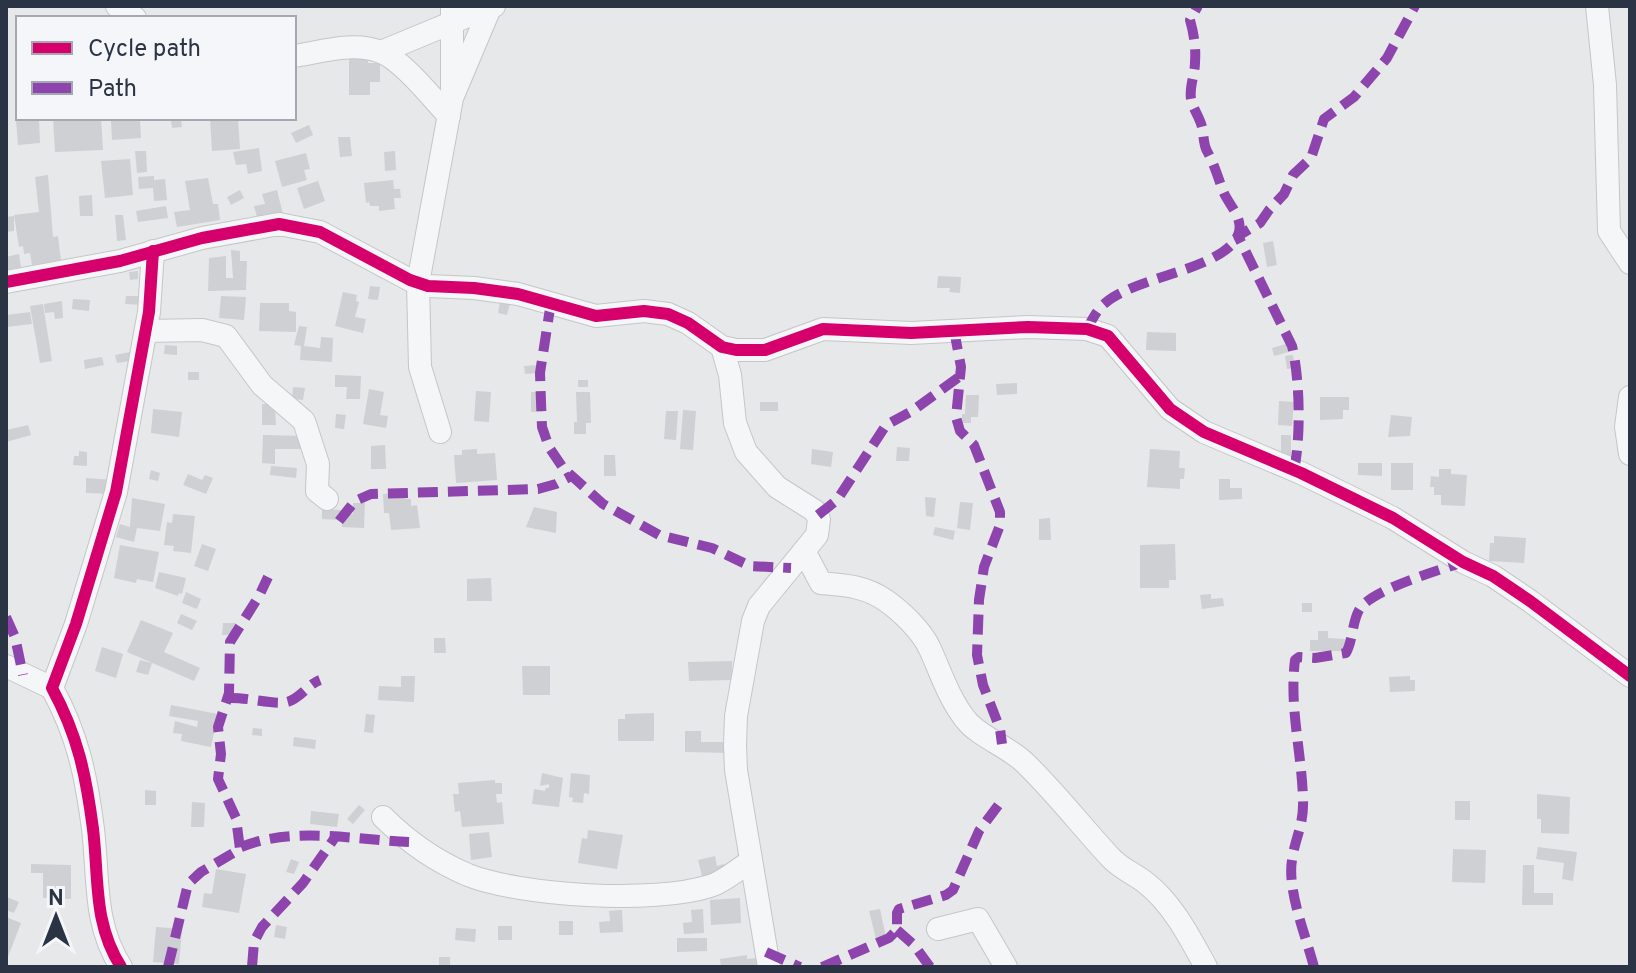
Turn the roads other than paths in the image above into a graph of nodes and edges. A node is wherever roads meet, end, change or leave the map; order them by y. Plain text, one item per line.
1 (1597, 6) edge
2 (492, 7) edge
3 (452, 15) edge
4 (381, 52) junction
5 (296, 56) edge
6 (451, 107) junction
7 (153, 251) junction
8 (1630, 263) edge
9 (6, 282) edge
10 (418, 283) junction
11 (146, 331) junction
12 (722, 347) junction
13 (1630, 397) edge
14 (440, 432) dead end
15 (1629, 449) edge
16 (327, 499) dead end
17 (804, 551) junction
18 (6, 666) edge
19 (1629, 679) edge
20 (52, 688) junction
21 (383, 817) dead end
22 (751, 861) junction
23 (938, 929) dead end
24 (121, 967) edge
25 (769, 967) edge
26 (1006, 967) edge
27 (1206, 967) edge

1 - 8 street
2 - 3 street
2 - 6 street
3 - 4 street
3 - 6 street
4 - 5 street
4 - 6 street
6 - 10 street
7 - 9 street
7 - 10 street
7 - 11 street
10 - 12 street
10 - 14 street
11 - 16 street
11 - 20 street
12 - 17 street
12 - 19 street
13 - 15 street
17 - 22 street
17 - 27 street
18 - 20 street
20 - 24 street
21 - 22 street
22 - 25 street
23 - 26 street

